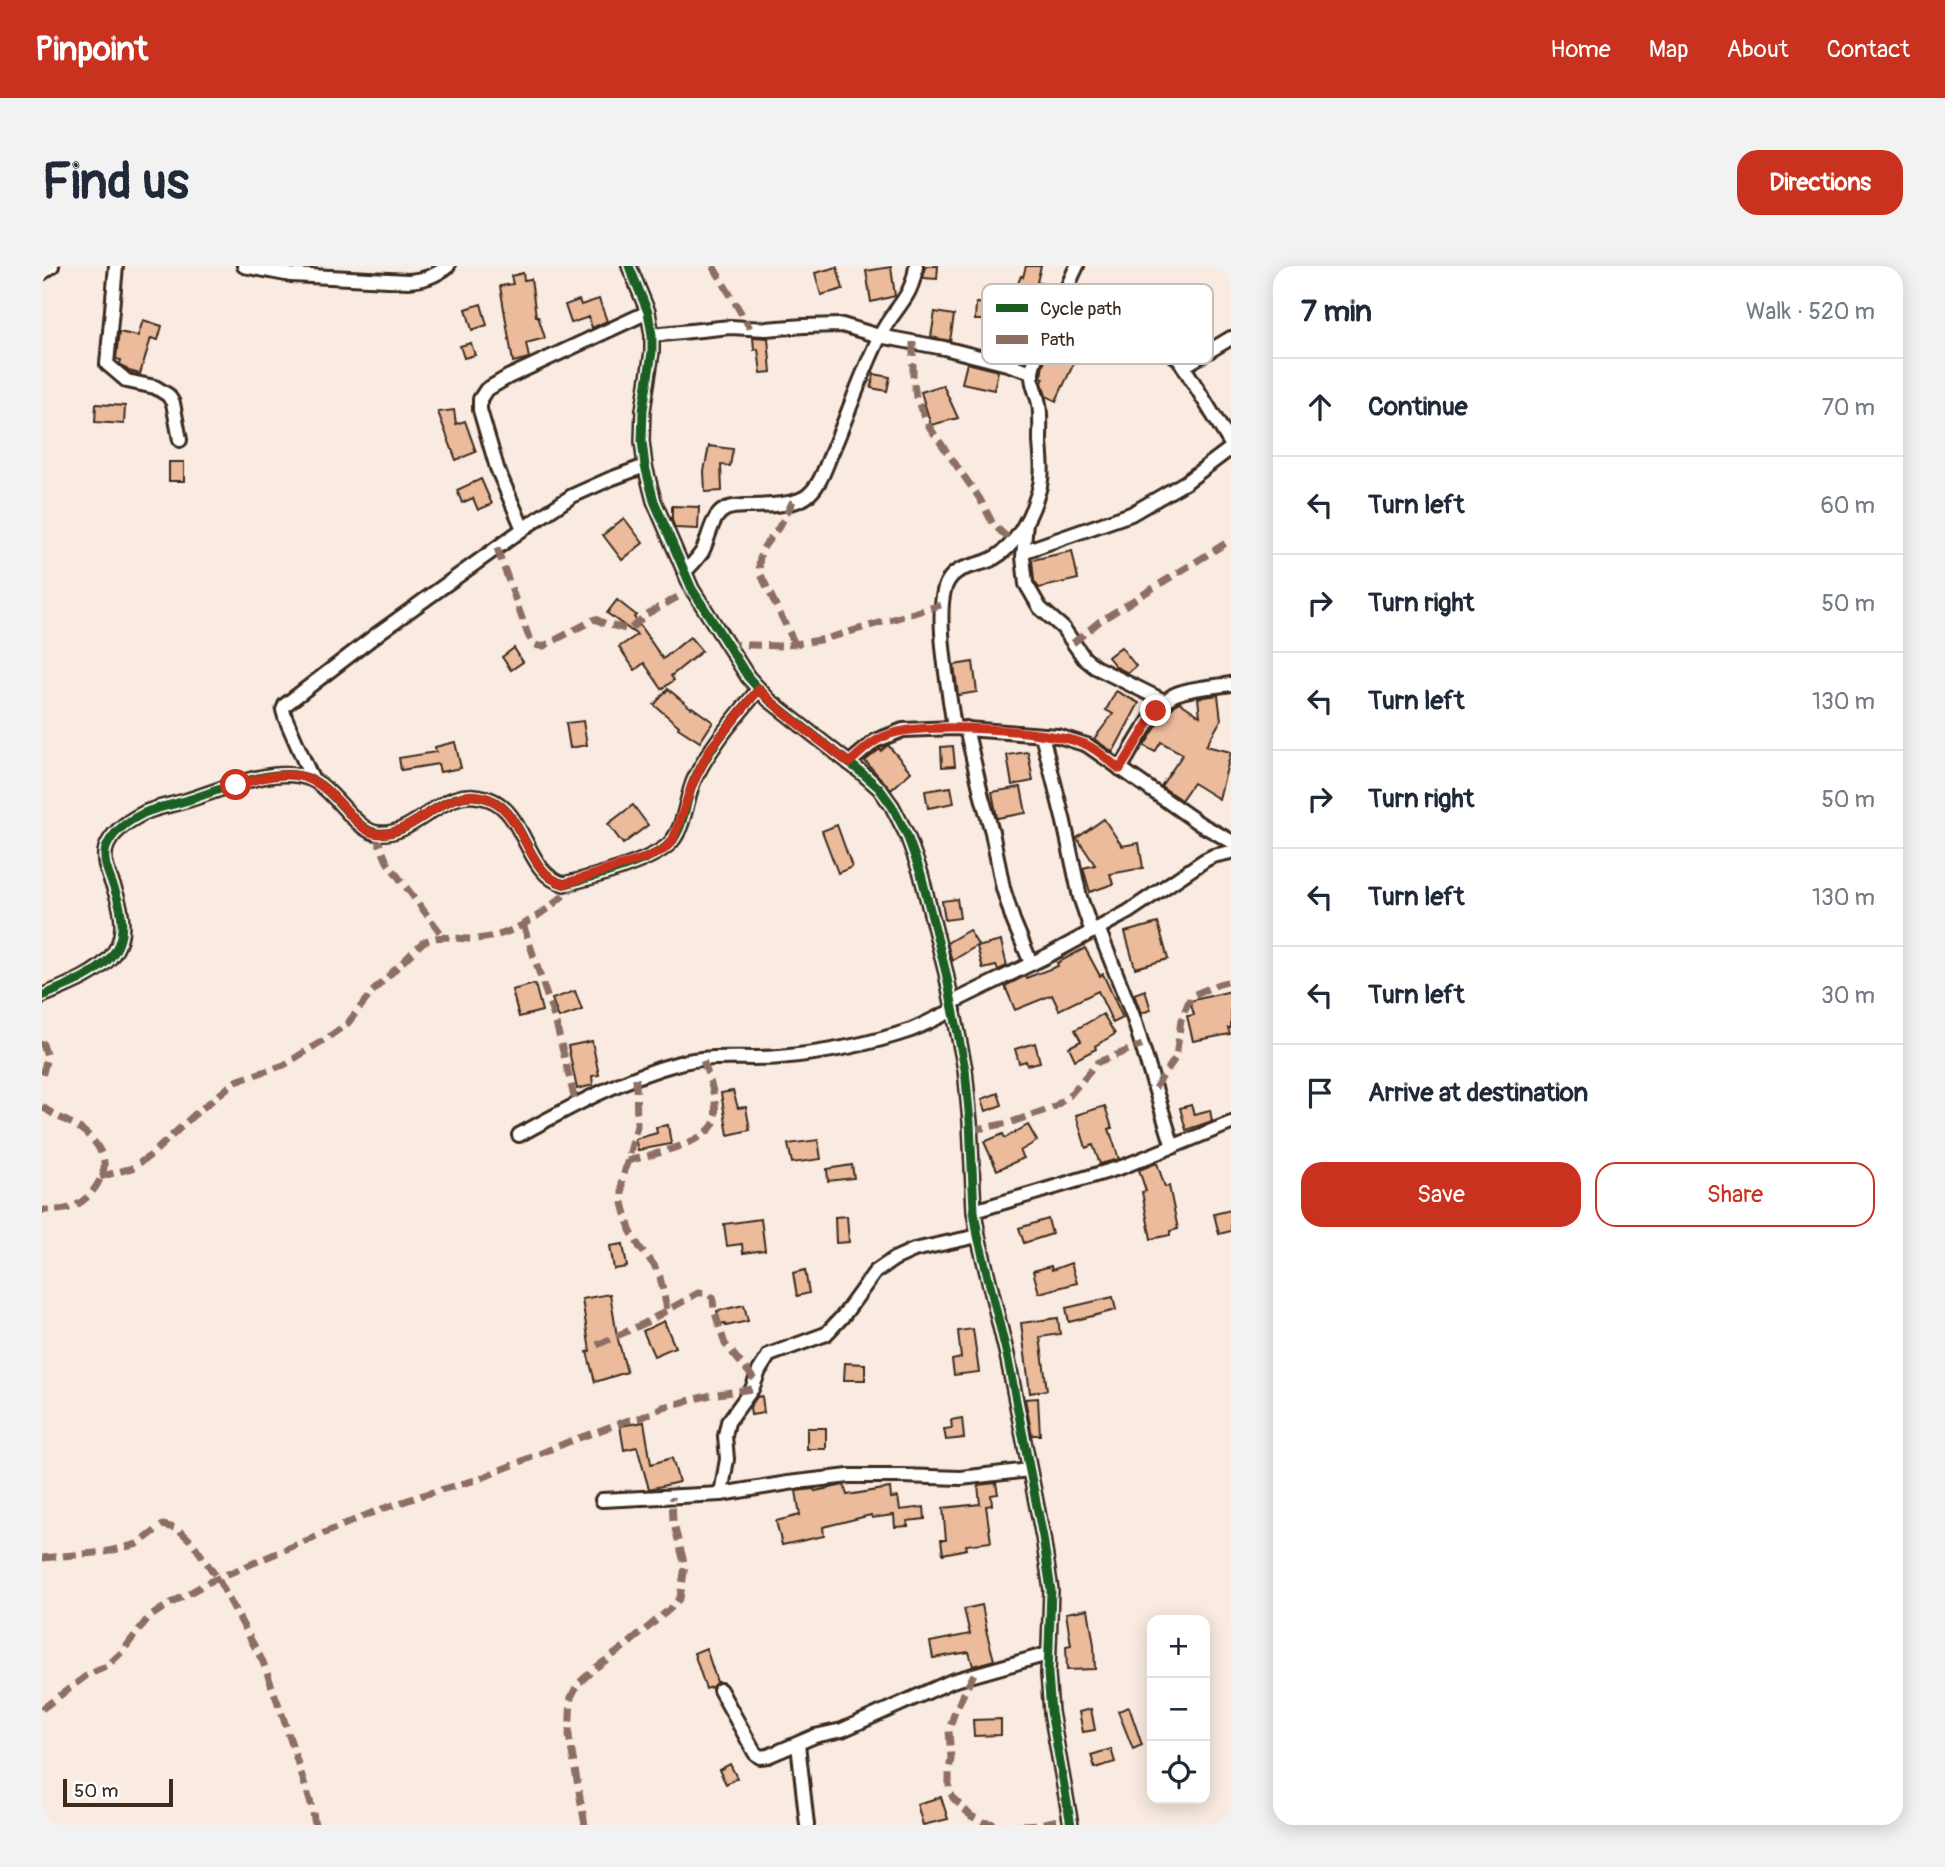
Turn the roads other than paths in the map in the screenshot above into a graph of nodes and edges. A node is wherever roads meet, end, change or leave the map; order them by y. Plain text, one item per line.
1 (52, 266) edge
2 (116, 266) edge
3 (244, 266) edge
4 (448, 266) edge
5 (629, 266) edge
6 (916, 266) edge
7 (1077, 266) edge
8 (42, 273) edge
9 (1069, 284) edge
10 (648, 312) junction
11 (652, 335) junction
12 (879, 336) junction
13 (1231, 338) edge
14 (1213, 349) edge
15 (982, 357) edge
16 (1010, 364) edge
17 (1034, 364) edge
18 (1187, 364) edge
19 (1184, 366) joint
20 (1032, 372) junction
21 (180, 440) dead end
22 (1231, 446) edge
23 (645, 466) junction
24 (1026, 522) junction
25 (523, 529) junction
26 (1025, 551) junction
27 (684, 572) junction
28 (1231, 684) edge
29 (759, 689) junction
30 (1164, 701) junction
31 (960, 728) junction
32 (1042, 735) junction
33 (849, 763) junction
34 (1120, 769) junction
35 (312, 779) junction
36 (1231, 841) edge
37 (1231, 852) edge
38 (1095, 930) junction
39 (1031, 962) junction
40 (42, 996) edge
41 (953, 1006) junction
42 (1231, 1123) edge
43 (519, 1135) dead end
44 (1173, 1147) junction
45 (974, 1212) junction
46 (978, 1236) junction
47 (1029, 1470) junction
48 (721, 1494) junction
49 (602, 1500) dead end
50 (1048, 1654) junction
51 (720, 1690) dead end
52 (797, 1744) junction
53 (807, 1825) edge
54 (1071, 1825) edge

1 - 8 street
2 - 21 street
3 - 4 street
5 - 10 street
6 - 12 street
7 - 9 street
10 - 11 street
10 - 25 street
11 - 12 street
11 - 23 street
12 - 15 street
12 - 27 street
13 - 14 street
16 - 20 street
17 - 20 street
18 - 19 street
19 - 22 street
20 - 24 street
22 - 26 street
23 - 25 street
23 - 27 street
24 - 26 street
24 - 31 street
25 - 35 street
26 - 30 street
27 - 29 street
28 - 30 street
29 - 33 street
29 - 35 street
30 - 34 street
31 - 32 street
31 - 33 street
31 - 39 street
32 - 34 street
32 - 38 street
33 - 41 street
34 - 36 street
35 - 40 street
37 - 38 street
38 - 39 street
38 - 44 street
39 - 41 street
41 - 43 street
41 - 45 street
42 - 44 street
44 - 45 street
45 - 46 street
46 - 47 street
46 - 48 street
47 - 48 street
47 - 50 street
48 - 49 street
50 - 52 street
50 - 54 street
51 - 52 street
52 - 53 street

